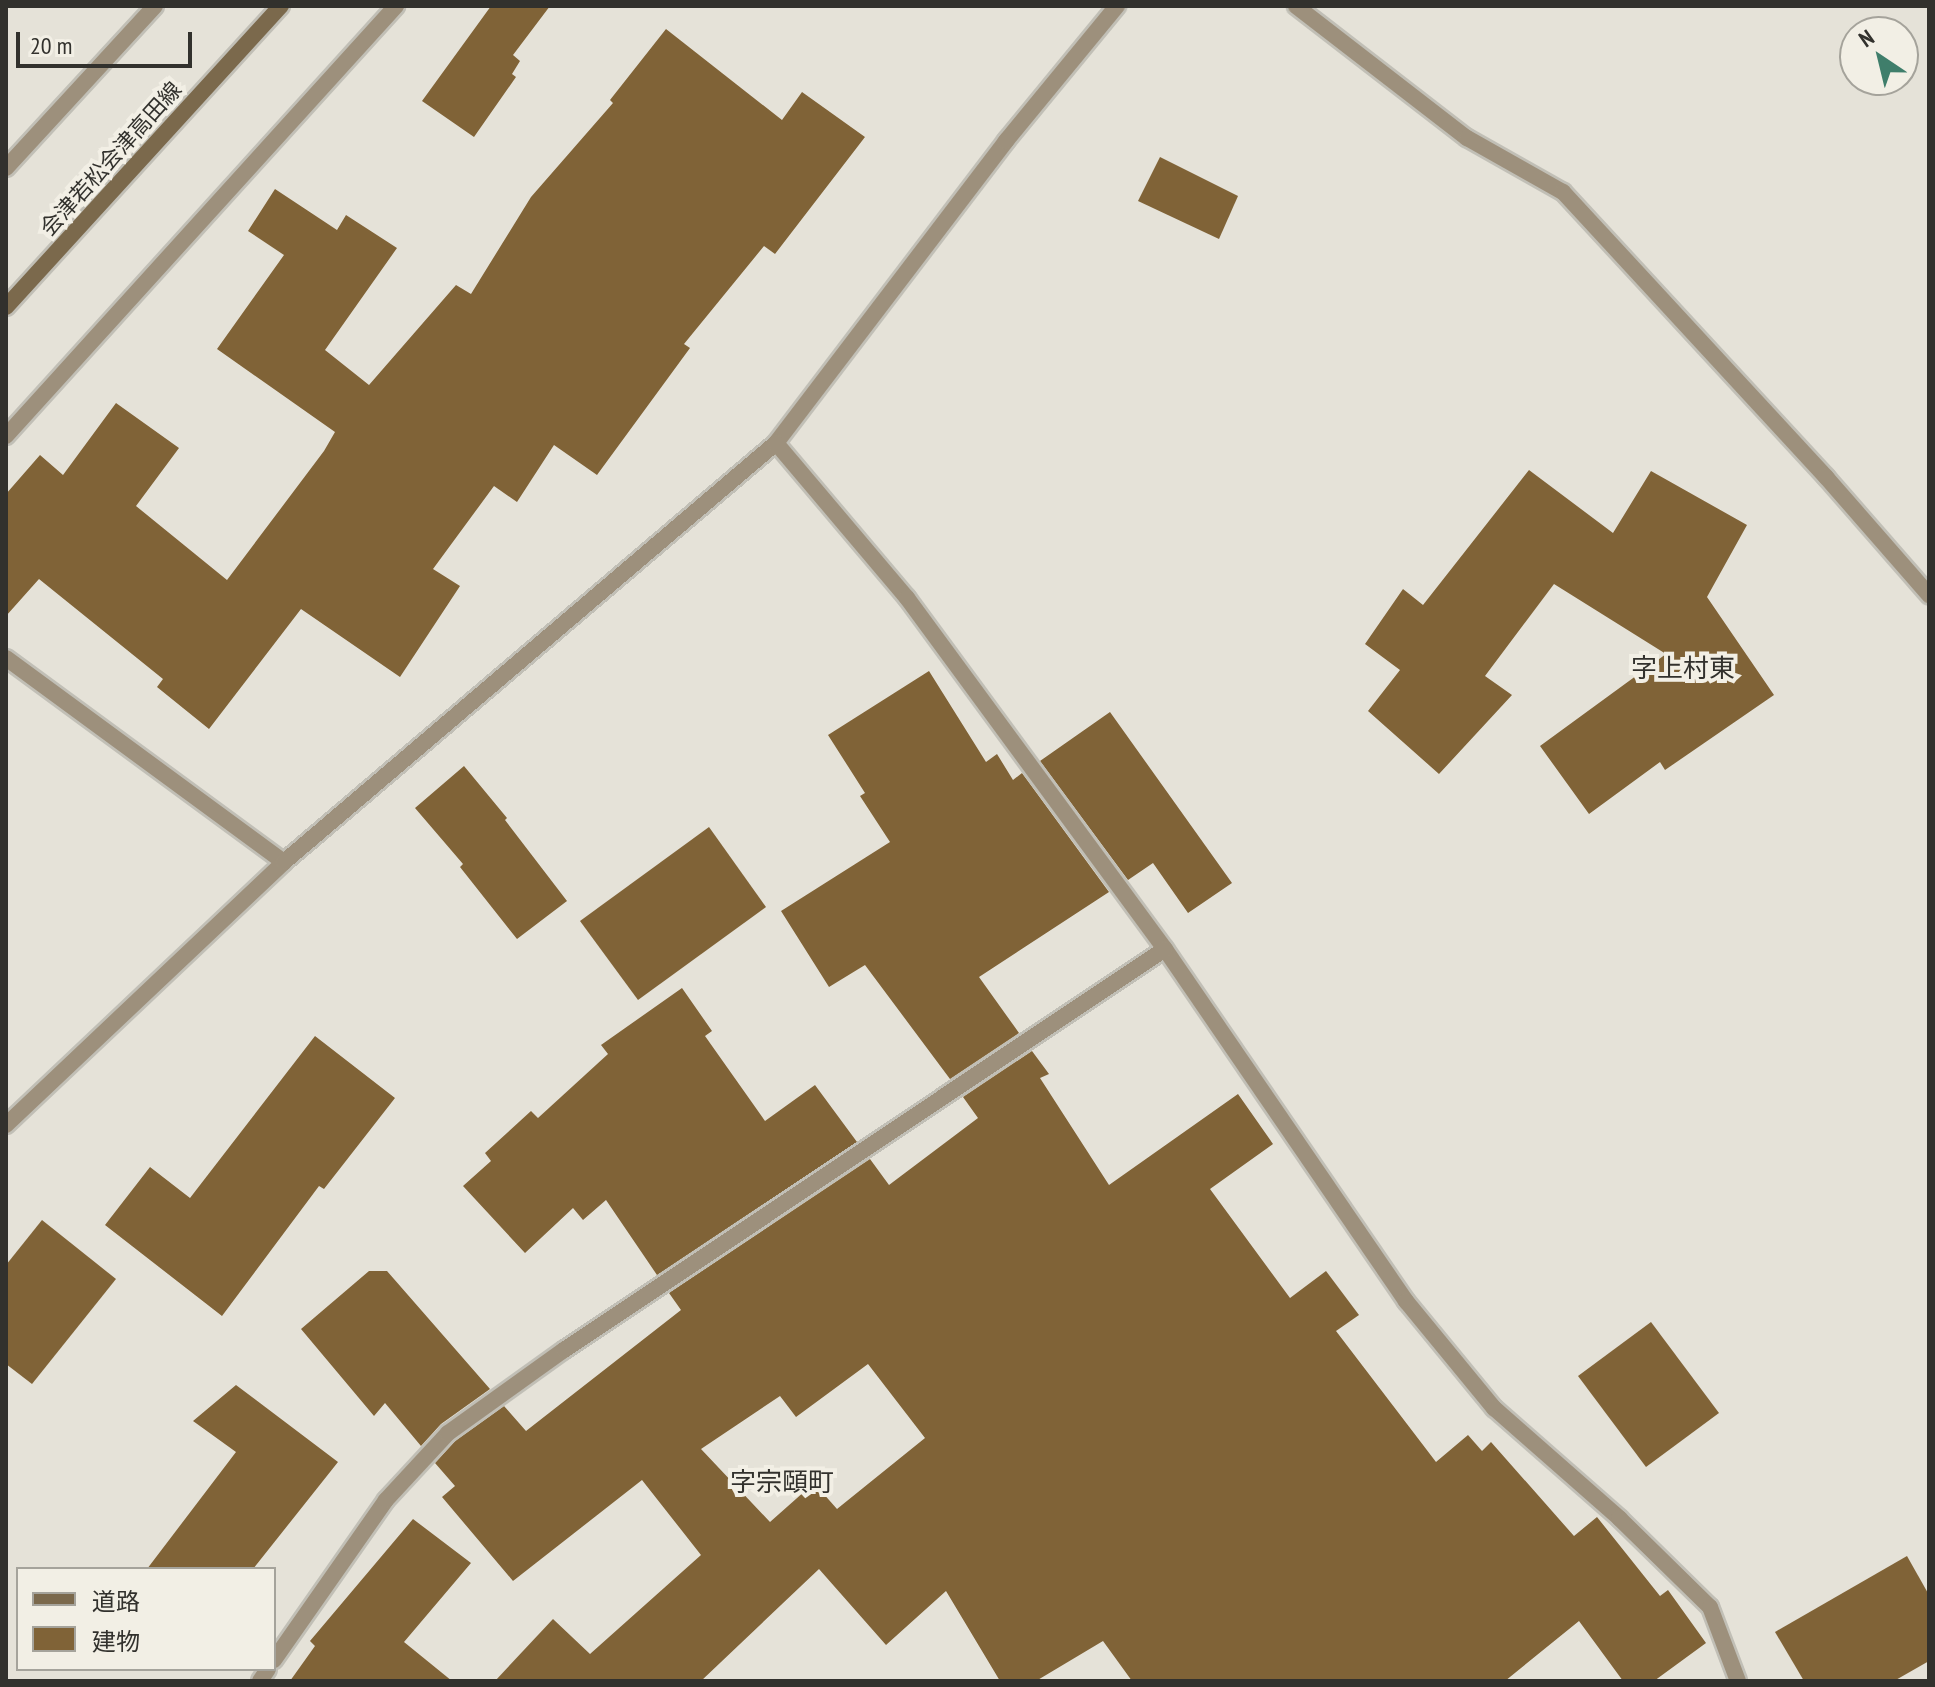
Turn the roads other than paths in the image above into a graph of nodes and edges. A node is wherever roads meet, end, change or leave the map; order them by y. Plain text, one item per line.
1 (155, 6) edge
2 (281, 6) edge
3 (396, 6) edge
4 (1117, 6) edge
5 (1296, 6) edge
6 (6, 168) edge
7 (6, 307) edge
8 (6, 436) edge
9 (776, 443) junction
10 (1929, 595) edge
11 (6, 658) edge
12 (284, 862) junction
13 (1165, 949) junction
14 (6, 1125) edge
15 (276, 1657) edge
16 (1738, 1681) edge

1 - 6 street
2 - 7 main road, 会津若松会津高田線
3 - 8 street
4 - 9 street
5 - 10 street
9 - 12 street
9 - 13 street
11 - 12 street
12 - 14 street
13 - 15 street
13 - 16 street

